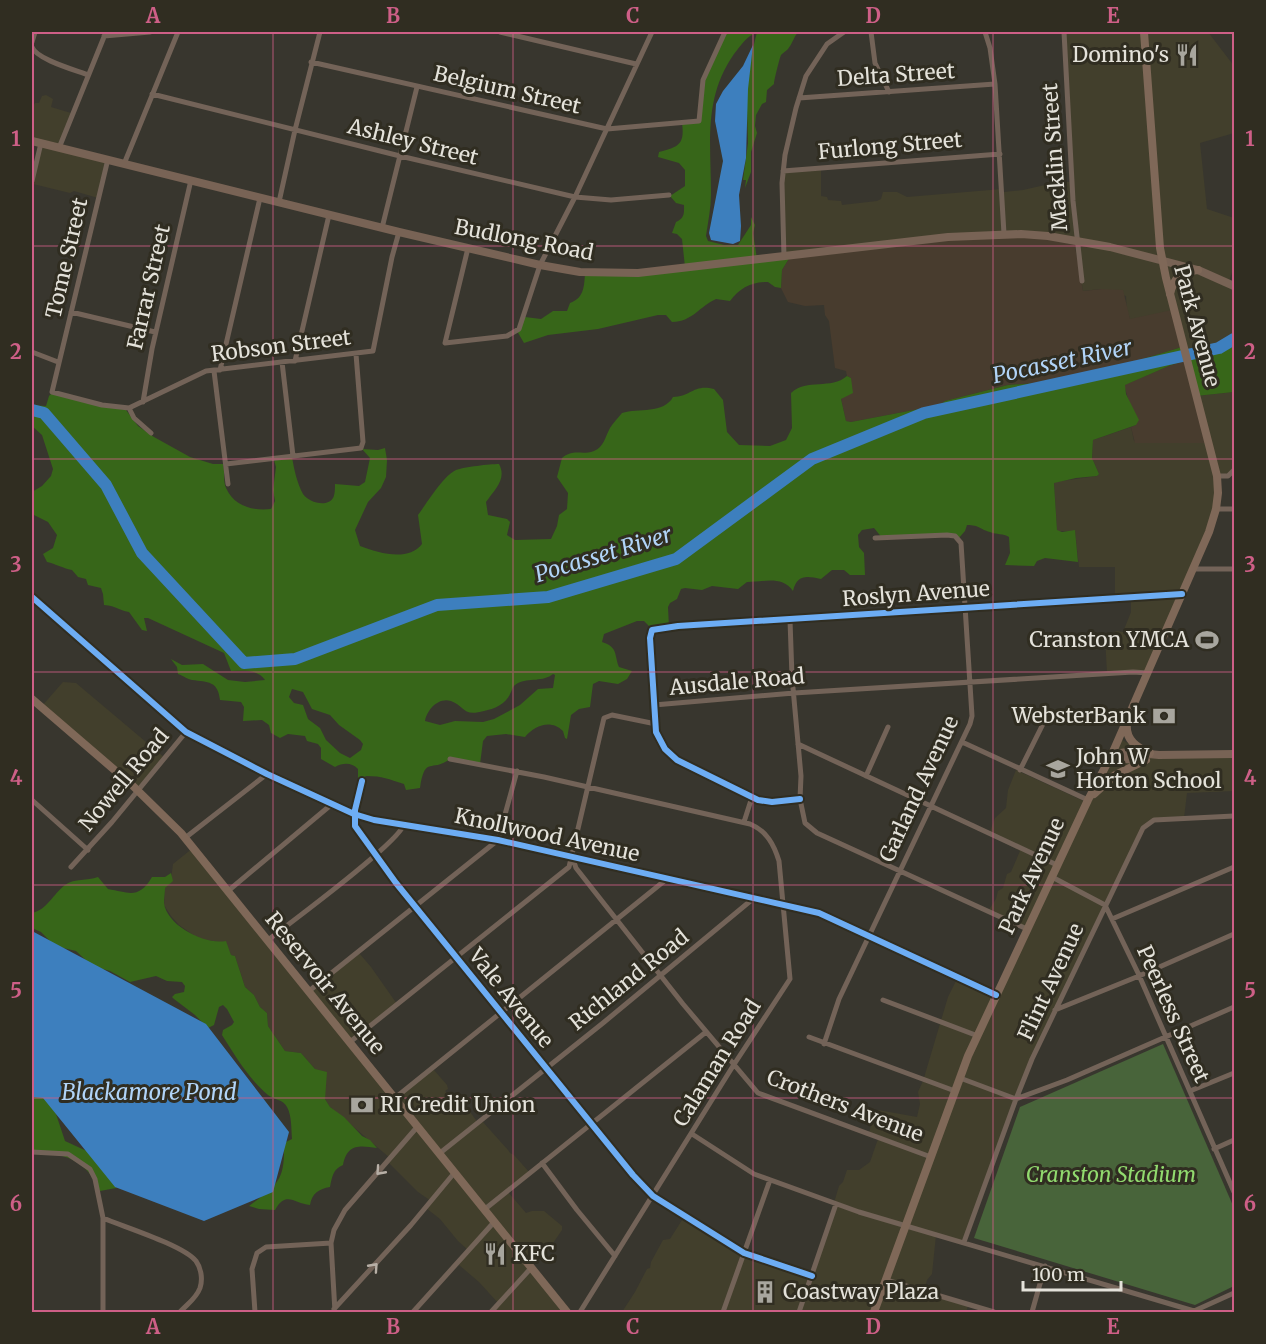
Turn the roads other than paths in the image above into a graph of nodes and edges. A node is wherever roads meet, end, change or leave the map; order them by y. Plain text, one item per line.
1 (35, 32) edge
2 (150, 32) edge
3 (178, 32) edge
4 (320, 32) edge
5 (500, 32) edge
6 (537, 32) edge
7 (652, 32) edge
8 (725, 32) edge
9 (844, 32) edge
10 (871, 32) edge
11 (985, 32) edge
12 (1064, 32) edge
13 (1144, 32) edge
14 (105, 34) edge
15 (534, 39) junction
16 (32, 44) edge
17 (312, 62) junction
18 (636, 64) junction
19 (88, 75) junction
20 (995, 84) junction
21 (417, 87) junction
22 (889, 92) junction
23 (152, 94) junction
24 (799, 98) junction
25 (607, 129) junction
26 (295, 130) junction
27 (32, 141) edge
28 (41, 143) junction
29 (59, 148) junction
30 (1000, 154) junction
31 (400, 156) junction
32 (108, 159) junction
33 (124, 164) junction
34 (783, 171) junction
35 (191, 180) junction
36 (32, 181) edge
37 (669, 195) dead end
38 (575, 197) junction
39 (260, 198) junction
40 (279, 202) junction
41 (329, 215) junction
42 (382, 228) junction
43 (399, 232) junction
44 (1004, 234) junction
45 (1076, 239) junction
46 (468, 248) junction
47 (784, 257) junction
48 (1161, 259) junction
49 (540, 265) junction
50 (1198, 270) junction
51 (1082, 281) dead end
52 (1234, 286) edge
53 (1170, 294) junction
54 (71, 312) junction
55 (155, 332) junction
56 (32, 352) edge
57 (356, 354) junction
58 (295, 361) junction
59 (58, 362) junction
60 (282, 362) junction
61 (217, 370) junction
62 (143, 402) junction
63 (129, 408) junction
64 (151, 433) dead end
65 (293, 456) junction
66 (226, 464) junction
67 (1234, 470) edge
68 (1217, 476) junction
69 (228, 484) dead end
70 (1216, 509) junction
71 (1234, 509) edge
72 (875, 538) dead end
73 (1193, 569) junction
74 (1234, 569) edge
75 (1182, 594) junction
76 (32, 597) edge
77 (965, 608) junction
78 (790, 620) junction
79 (1148, 673) junction
80 (969, 683) junction
81 (794, 693) junction
82 (32, 699) edge
83 (654, 705) junction
84 (1046, 718) dead end
85 (1128, 718) junction
86 (656, 724) junction
87 (888, 727) dead end
88 (186, 732) junction
89 (962, 742) junction
90 (798, 744) junction
91 (1112, 754) junction
92 (1234, 754) edge
93 (1152, 756) junction
94 (450, 759) dead end
95 (1020, 770) junction
96 (518, 771) junction
97 (267, 774) junction
98 (866, 776) junction
99 (362, 781) dead end
100 (588, 787) junction
101 (138, 791) junction
102 (752, 797) junction
103 (801, 799) junction
104 (32, 800) edge
105 (1088, 800) junction
106 (332, 804) junction
107 (930, 806) junction
108 (354, 812) junction
109 (1234, 816) edge
110 (744, 822) junction
111 (404, 824) junction
112 (185, 838) junction
113 (498, 840) junction
114 (88, 850) junction
115 (375, 855) junction
116 (572, 856) junction
117 (1057, 865) junction
118 (71, 867) dead end
119 (1234, 867) edge
120 (900, 871) junction
121 (1052, 877) junction
122 (668, 878) junction
123 (228, 891) junction
124 (754, 898) junction
125 (415, 905) junction
126 (784, 905) junction
127 (1105, 905) junction
128 (1112, 919) junction
129 (618, 920) junction
130 (1027, 929) junction
131 (1234, 934) edge
132 (869, 936) junction
133 (267, 940) junction
134 (456, 956) junction
135 (660, 975) junction
136 (1139, 976) junction
137 (309, 991) junction
138 (996, 995) junction
139 (883, 1000) dead end
140 (1234, 1007) edge
141 (1055, 1010) junction
142 (502, 1012) junction
143 (706, 1032) junction
144 (978, 1036) junction
145 (808, 1037) dead end
146 (1166, 1038) junction
147 (350, 1042) junction
148 (824, 1044) junction
149 (734, 1066) junction
150 (547, 1068) junction
151 (1234, 1073) edge
152 (960, 1078) junction
153 (955, 1091) junction
154 (1190, 1091) junction
155 (394, 1098) junction
156 (1016, 1099) junction
157 (591, 1124) junction
158 (418, 1126) junction
159 (692, 1134) junction
160 (1234, 1140) edge
161 (1214, 1149) junction
162 (32, 1152) edge
163 (440, 1153) junction
164 (931, 1157) junction
165 (542, 1163) junction
166 (455, 1172) junction
167 (770, 1180) junction
168 (1234, 1192) edge
169 (653, 1196) junction
170 (836, 1204) junction
171 (485, 1209) junction
172 (103, 1218) junction
173 (495, 1221) junction
174 (906, 1226) junction
175 (964, 1242) junction
176 (331, 1243) junction
177 (744, 1252) junction
178 (615, 1256) junction
179 (1044, 1266) junction
180 (532, 1267) junction
181 (812, 1276) junction
182 (886, 1280) junction
183 (1234, 1293) edge
184 (335, 1311) edge
185 (103, 1312) edge
186 (180, 1312) edge
187 (255, 1312) edge
188 (413, 1312) edge
189 (491, 1312) edge
190 (567, 1312) edge
191 (580, 1312) edge
192 (723, 1312) edge
193 (799, 1312) edge
194 (874, 1312) edge
195 (994, 1312) edge
196 (1032, 1312) edge
197 (1195, 1312) edge

1 - 16 street
2 - 14 street
3 - 23 street
4 - 17 street
5 - 15 street
6 - 15 street
7 - 18 street
8 - 25 street, Belgium Street
9 - 24 street
10 - 22 street
11 - 20 street
12 - 45 street, Macklin Street
13 - 48 main road, Park Avenue
14 - 19 street
15 - 18 street
16 - 19 street
17 - 21 street, Belgium Street
17 - 26 street
18 - 25 street
19 - 29 street
20 - 22 street, Delta Street
20 - 30 street
21 - 25 street, Belgium Street
21 - 31 street
22 - 24 street, Delta Street
23 - 26 street, Ashley Street
23 - 33 street
24 - 34 street
25 - 38 street
26 - 31 street, Ashley Street
26 - 40 street
27 - 28 main road, Budlong Road
28 - 29 main road, Budlong Road
28 - 36 street
29 - 32 main road, Budlong Road
30 - 34 street, Furlong Street
30 - 44 street
31 - 38 street, Ashley Street
31 - 42 street
32 - 33 main road, Budlong Road
32 - 54 street, Tome Street
33 - 35 main road, Budlong Road
34 - 47 street
35 - 39 main road, Budlong Road
35 - 55 street, Farrar Street
37 - 38 street, Ashley Street
38 - 49 street
39 - 40 main road, Budlong Road
39 - 61 street
40 - 41 main road, Budlong Road
41 - 42 main road, Budlong Road
41 - 58 street
42 - 43 main road, Budlong Road
43 - 46 main road, Budlong Road
43 - 57 street, Robson Street
44 - 45 main road, Budlong Road
44 - 47 main road, Budlong Road
45 - 48 main road, Budlong Road
45 - 51 street, Macklin Street
46 - 49 main road, Budlong Road
46 - 49 street
47 - 49 main road, Budlong Road
48 - 50 main road, Budlong Road
48 - 53 main road, Park Avenue
50 - 52 main road, Budlong Road
50 - 53 main road
53 - 68 main road, Park Avenue
54 - 55 street
54 - 59 street, Tome Street
55 - 62 street, Farrar Street
56 - 59 street
57 - 58 street, Robson Street
57 - 65 street
58 - 60 street, Robson Street
59 - 63 street, Tome Street
60 - 61 street, Robson Street
60 - 65 street
61 - 62 street, Robson Street
61 - 66 street
62 - 63 street, Robson Street
63 - 64 street
65 - 66 street
66 - 69 street
67 - 68 street
68 - 70 main road, Park Avenue
70 - 71 street
70 - 73 main road, Park Avenue
72 - 77 street, Garland Avenue
73 - 74 street
73 - 75 main road, Park Avenue
75 - 77 street, Roslyn Avenue
75 - 79 main road, Park Avenue
76 - 88 street, Knollwood Avenue
77 - 78 street, Roslyn Avenue
77 - 80 street, Garland Avenue
78 - 81 street
78 - 83 street, Roslyn Avenue
79 - 80 street, Ausdale Road
79 - 85 main road, Park Avenue
80 - 81 street, Ausdale Road
80 - 89 street, Garland Avenue
81 - 83 street, Ausdale Road
81 - 90 street
82 - 101 main road, Reservoir Avenue
83 - 86 street, Ausdale Road
84 - 95 street
85 - 91 main road, Park Avenue
85 - 93 main road
86 - 100 street, Ausdale Road
86 - 102 street
87 - 98 street
88 - 97 street, Knollwood Avenue
88 - 101 street, Nowell Road
89 - 95 street
89 - 107 street, Garland Avenue
90 - 98 street
90 - 103 street
91 - 93 main road
91 - 105 main road, Park Avenue
92 - 93 main road
93 - 105 main road
94 - 96 street, Calaman Road
95 - 105 street
96 - 100 street, Calaman Road
96 - 113 street
97 - 106 street, Knollwood Avenue
97 - 112 street
98 - 107 street
99 - 108 street
100 - 110 street, Calaman Road
100 - 116 street, Ausdale Road
101 - 112 main road, Reservoir Avenue
101 - 114 street, Nowell Road
102 - 103 street
102 - 110 street
103 - 120 street
104 - 114 street
105 - 117 main road, Park Avenue
106 - 108 street, Knollwood Avenue
106 - 123 street
107 - 117 street
107 - 120 street, Garland Avenue
108 - 111 street, Knollwood Avenue
108 - 115 street, Vale Avenue
109 - 127 street, Flint Avenue
110 - 126 street, Calaman Road
111 - 113 street, Knollwood Avenue
111 - 115 street
112 - 123 main road, Reservoir Avenue
113 - 116 street, Knollwood Avenue
113 - 125 street
114 - 118 street, Nowell Road
115 - 125 street, Vale Avenue
115 - 133 street
116 - 122 street, Knollwood Avenue
116 - 129 street, Crothers Avenue
116 - 134 street, Ausdale Road
117 - 121 main road, Park Avenue
119 - 128 street
120 - 130 street
120 - 132 street, Garland Avenue
121 - 127 street
121 - 130 main road, Park Avenue
122 - 124 street, Knollwood Avenue
122 - 129 street
123 - 133 main road, Reservoir Avenue
124 - 126 street, Knollwood Avenue
124 - 135 street, Richland Road
125 - 134 street, Vale Avenue
125 - 137 street
126 - 132 street, Knollwood Avenue
126 - 149 street, Calaman Road
127 - 128 street, Peerless Street
127 - 141 street, Flint Avenue
128 - 136 street, Peerless Street
129 - 135 street, Crothers Avenue
129 - 142 street
130 - 138 main road, Park Avenue
131 - 136 street
132 - 138 street, Knollwood Avenue
132 - 148 street, Garland Avenue
133 - 137 main road, Reservoir Avenue
134 - 142 street, Vale Avenue
134 - 147 street, Ausdale Road
135 - 143 street, Crothers Avenue
135 - 150 street, Richland Road
136 - 141 street
136 - 146 street, Peerless Street
137 - 147 main road, Reservoir Avenue
138 - 144 main road, Park Avenue
139 - 144 street
140 - 146 street
141 - 156 street, Flint Avenue
142 - 150 street, Vale Avenue
142 - 155 street
143 - 149 street, Crothers Avenue
143 - 157 street
144 - 152 main road, Park Avenue
145 - 148 street
146 - 154 street, Peerless Street
146 - 156 street
147 - 155 main road, Reservoir Avenue
148 - 153 street
149 - 159 street, Calaman Road
149 - 164 street, Crothers Avenue
150 - 157 street, Vale Avenue
150 - 163 street, Richland Road
151 - 154 street
152 - 153 main road, Park Avenue
152 - 156 street
153 - 164 main road, Park Avenue
154 - 161 street, Peerless Street
155 - 158 main road, Reservoir Avenue
156 - 175 street, Flint Avenue
157 - 165 street
157 - 169 street, Vale Avenue
158 - 163 main road, Reservoir Avenue
158 -> 176 street
159 - 167 street
159 - 169 street, Calaman Road
160 - 161 street
161 - 168 street, Peerless Street
162 - 172 street
163 - 166 main road, Reservoir Avenue
164 - 174 main road, Park Avenue
165 - 171 street
165 - 178 street
166 - 171 main road, Reservoir Avenue
184 -> 166 street
167 - 170 street
167 - 177 street
169 - 177 street, Vale Avenue
169 - 178 street, Calaman Road
170 - 174 street
170 - 181 street
171 - 173 main road, Reservoir Avenue
172 - 185 street
172 - 186 street
173 - 180 main road, Reservoir Avenue
173 - 188 street
174 - 175 street
174 - 182 main road, Park Avenue
175 - 179 street
176 - 184 street
176 - 187 street
177 - 181 street, Vale Avenue
177 - 192 street
178 - 191 street, Calaman Road
179 - 196 street
179 - 197 street
180 - 189 street
180 - 190 main road, Reservoir Avenue
181 - 193 street
182 - 194 main road, Park Avenue
182 - 195 street
183 - 197 street

